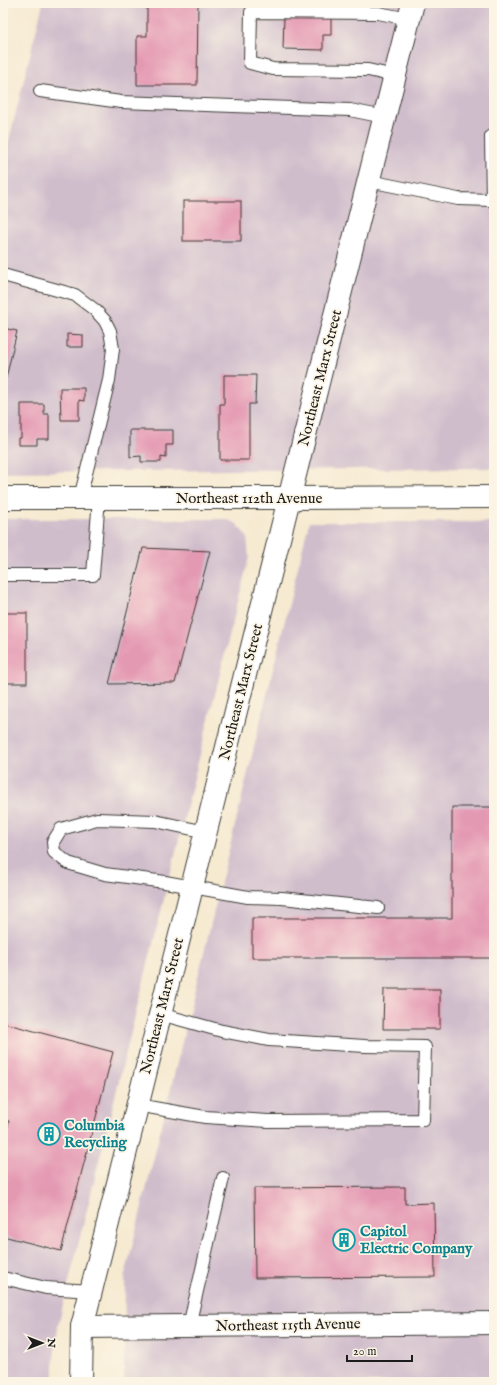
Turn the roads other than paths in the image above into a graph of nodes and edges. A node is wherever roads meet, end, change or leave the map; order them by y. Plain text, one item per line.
1 (411, 11) edge
2 (395, 76) junction
3 (40, 91) dead end
4 (384, 117) junction
5 (491, 136) dead end
6 (369, 181) junction
7 (3, 275) edge
8 (494, 497) edge
9 (3, 498) edge
10 (90, 498) junction
11 (290, 498) junction
12 (3, 575) edge
13 (206, 832) junction
14 (192, 888) junction
15 (378, 908) dead end
16 (160, 1014) junction
17 (137, 1105) junction
18 (223, 1178) dead end
19 (3, 1278) edge
20 (91, 1291) junction
21 (494, 1323) edge
22 (189, 1326) junction
23 (82, 1327) junction
24 (80, 1382) edge

1 - 2 street, Northeast Marx Street
1 - 2 lane
2 - 4 street, Northeast Marx Street
3 - 4 lane
4 - 6 street, Northeast Marx Street
5 - 6 lane
6 - 11 street, Northeast Marx Street
7 - 10 lane
8 - 11 street, Northeast 112th Avenue
9 - 10 street, Northeast 112th Avenue
10 - 11 street, Northeast 112th Avenue
10 - 12 lane
11 - 13 street, Northeast Marx Street
13 - 14 street, Northeast Marx Street
13 - 14 lane
14 - 15 lane
14 - 16 street, Northeast Marx Street
16 - 17 street, Northeast Marx Street
16 - 17 lane
17 - 20 street, Northeast Marx Street
18 - 22 lane
19 - 20 lane
20 - 23 street, Northeast Marx Street
21 - 22 street, Northeast 115th Avenue
22 - 23 street, Northeast 115th Avenue
23 - 24 street, Northeast Marx Street

